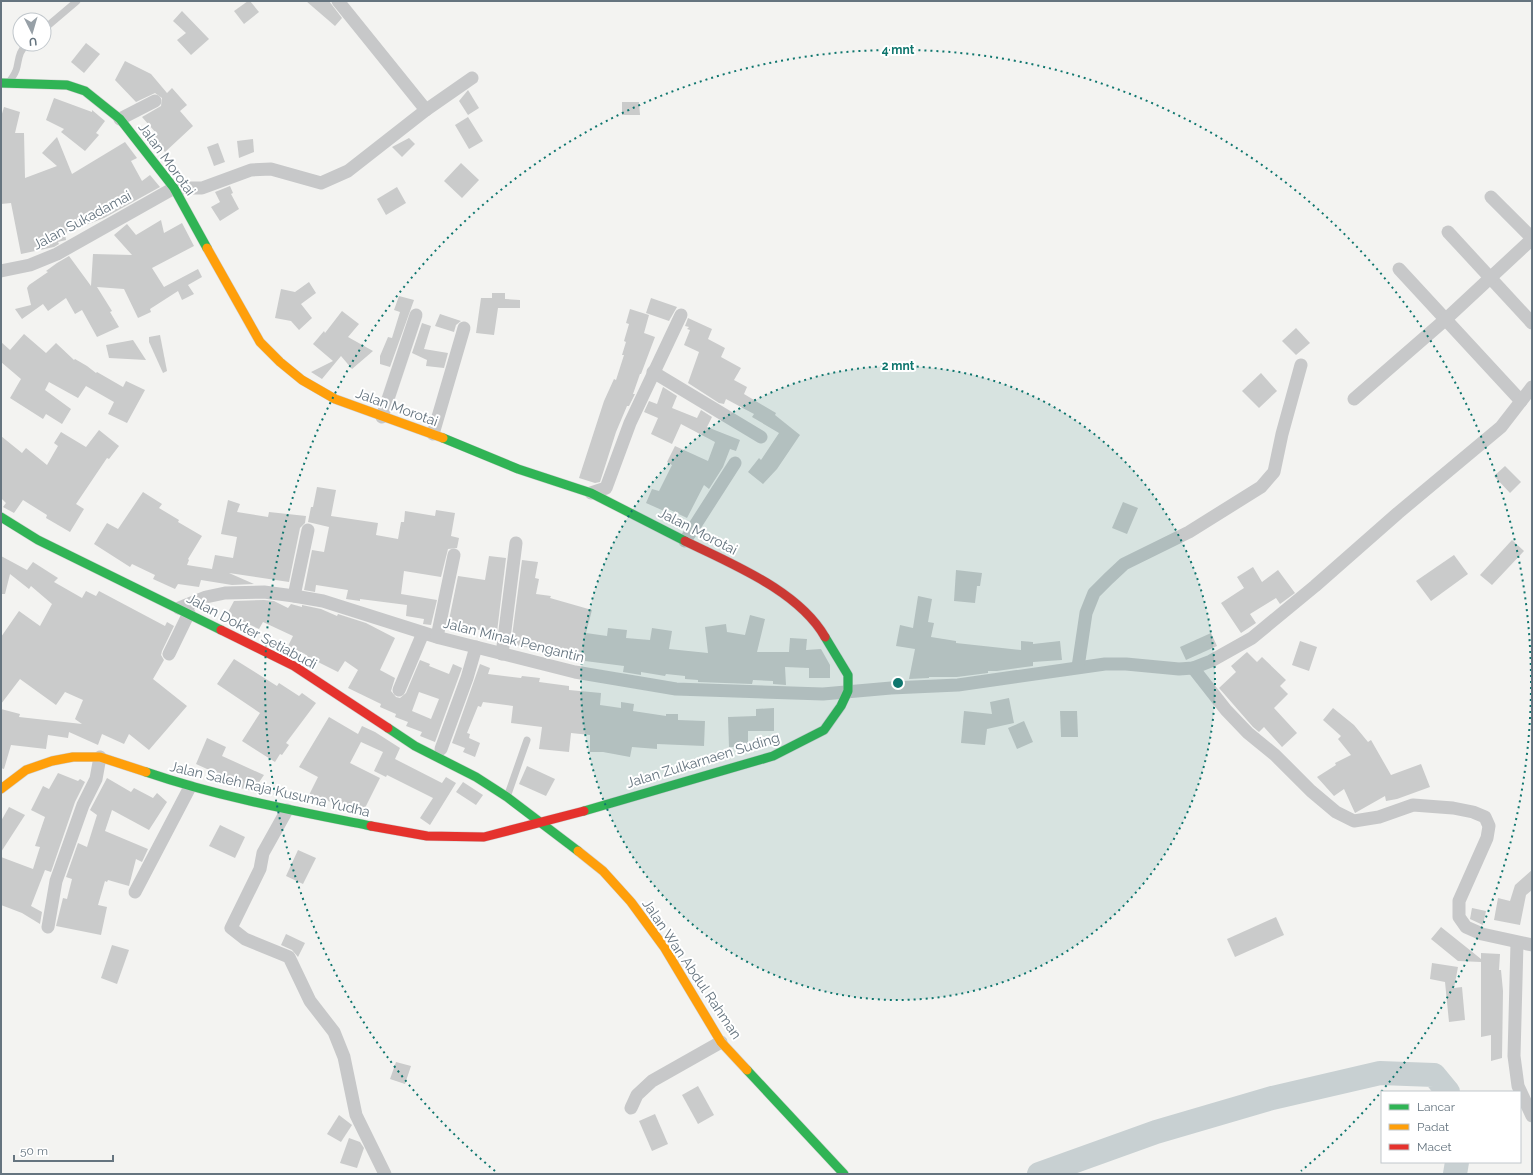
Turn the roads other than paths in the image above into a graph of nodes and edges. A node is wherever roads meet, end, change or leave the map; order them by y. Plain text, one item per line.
1 (77, 1) edge
2 (338, 1) edge
3 (52, 22) edge
4 (20, 52) edge
5 (472, 78) dead end
6 (5, 83) edge
7 (155, 101) dead end
8 (426, 110) junction
9 (120, 119) junction
10 (174, 188) junction
11 (1491, 197) dead end
12 (1448, 232) dead end
13 (1532, 238) edge
14 (1399, 269) dead end
15 (1, 271) edge
16 (1491, 277) junction
17 (416, 315) dead end
18 (681, 315) dead end
19 (1446, 319) junction
20 (1532, 323) edge
21 (464, 328) dead end
22 (1301, 364) dead end
23 (653, 372) junction
24 (1532, 387) edge
25 (1354, 400) dead end
26 (1521, 401) junction
27 (382, 417) junction
28 (433, 434) junction
29 (761, 437) dead end
30 (735, 463) dead end
31 (591, 493) junction
32 (1, 517) edge
33 (308, 530) dead end
34 (685, 541) junction
35 (516, 543) dead end
36 (454, 555) dead end
37 (294, 596) junction
38 (184, 610) junction
39 (423, 633) junction
40 (437, 637) junction
41 (476, 647) junction
42 (169, 654) dead end
43 (502, 654) junction
44 (1078, 667) junction
45 (1193, 668) junction
46 (399, 690) dead end
47 (848, 691) junction
48 (527, 740) dead end
49 (441, 748) dead end
50 (100, 758) junction
51 (190, 787) junction
52 (1, 789) edge
53 (507, 798) junction
54 (286, 810) junction
55 (543, 823) junction
56 (134, 892) dead end
57 (48, 927) dead end
58 (1517, 943) junction
59 (1532, 945) edge
60 (721, 1042) junction
61 (1520, 1091) edge
62 (1521, 1092) edge
63 (631, 1108) dead end
64 (1532, 1116) edge
65 (385, 1174) edge
66 (844, 1174) edge

1 - 3 lane
2 - 8 street
4 - 6 lane
5 - 8 street
6 - 9 street, Jalan Morotai
7 - 9 street
8 - 10 street
9 - 10 street, Jalan Morotai
10 - 15 street, Jalan Sukadamai
10 - 27 street, Jalan Morotai
11 - 13 street
12 - 16 street
13 - 16 street
14 - 19 street
16 - 19 street
16 - 20 street
17 - 27 street
18 - 23 street
19 - 25 street
19 - 26 street
21 - 28 street
22 - 44 street
23 - 29 street
23 - 31 street
24 - 26 street
26 - 45 street
27 - 28 street, Jalan Morotai
28 - 31 street, Jalan Morotai
30 - 34 street
31 - 34 street, Jalan Morotai
32 - 38 street, Jalan Dokter Setiabudi
33 - 37 street
34 - 47 street, Jalan Morotai
35 - 43 street
36 - 40 street
37 - 38 street, Jalan Minak Pengantin
37 - 39 street, Jalan Minak Pengantin
38 - 42 street
38 - 53 street, Jalan Dokter Setiabudi
39 - 40 street, Jalan Minak Pengantin
39 - 46 street
40 - 41 street, Jalan Minak Pengantin
41 - 43 street, Jalan Minak Pengantin
41 - 49 street
43 - 47 street, Jalan Minak Pengantin
44 - 45 street, Jalan Minak Pengantin
44 - 47 street, Jalan Minak Pengantin
45 - 58 street
47 - 55 street, Jalan Zulkarnaen Suding
48 - 53 lane
50 - 51 street, Jalan Saleh Raja Kusuma Yudha
50 - 52 street, Jalan Saleh Raja Kusuma Yudha
50 - 57 street
51 - 54 street, Jalan Saleh Raja Kusuma Yudha
51 - 56 street
53 - 55 street, Jalan Dokter Setiabudi
54 - 55 street, Jalan Saleh Raja Kusuma Yudha
54 - 65 street
55 - 60 street, Jalan Wan Abdul Rahman
58 - 59 street
58 - 61 street
60 - 63 street
60 - 66 street, Jalan Wan Abdul Rahman
62 - 64 street

